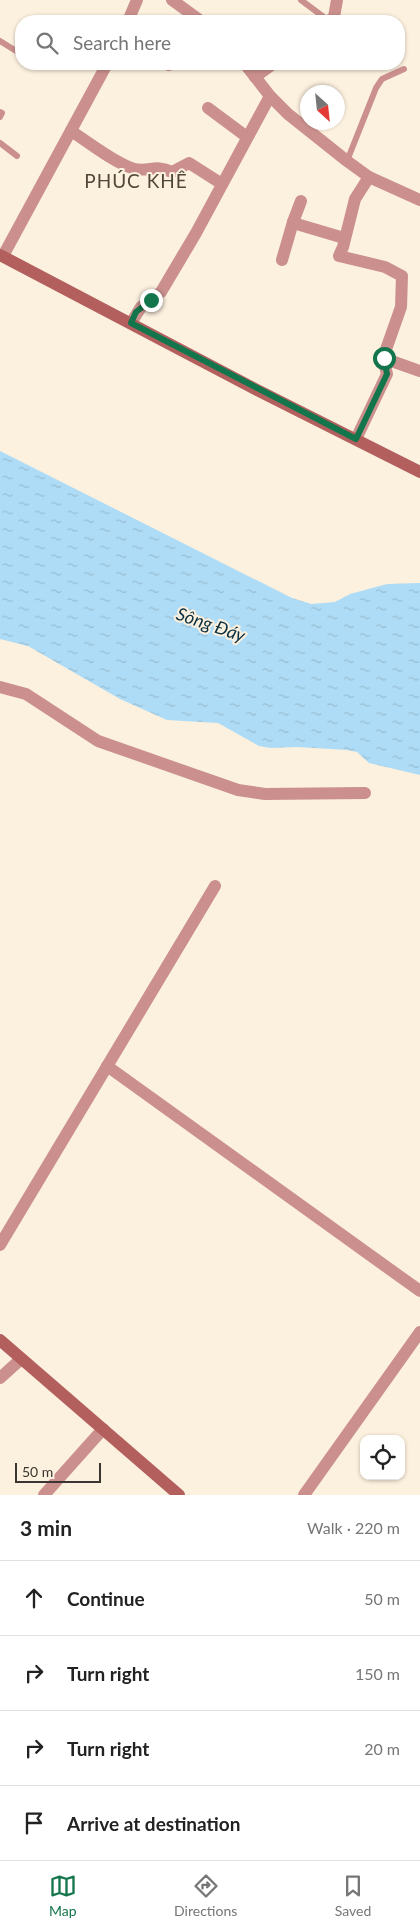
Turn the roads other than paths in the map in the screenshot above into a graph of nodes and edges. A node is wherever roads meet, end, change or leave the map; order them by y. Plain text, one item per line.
1 (137, 0) edge
2 (172, 0) edge
3 (301, 0) edge
4 (337, 0) edge
5 (131, 15) edge
6 (193, 15) edge
7 (321, 15) edge
8 (334, 15) edge
9 (0, 41) edge
10 (15, 50) edge
11 (104, 70) edge
12 (250, 70) edge
13 (264, 70) edge
14 (402, 70) edge
15 (255, 76) junction
16 (270, 96) junction
17 (208, 108) dead end
18 (0, 112) edge
19 (0, 117) edge
20 (71, 131) junction
21 (247, 137) junction
22 (0, 143) edge
23 (17, 156) dead end
24 (347, 160) junction
25 (369, 177) junction
26 (222, 184) junction
27 (420, 200) edge
28 (301, 201) dead end
29 (293, 222) junction
30 (344, 238) junction
31 (2, 256) edge
32 (282, 260) dead end
33 (131, 323) junction
34 (384, 358) junction
35 (420, 371) edge
36 (356, 439) junction
37 (420, 472) edge
38 (0, 687) edge
39 (365, 793) dead end
40 (215, 886) dead end
41 (107, 1066) junction
42 (0, 1245) edge
43 (420, 1291) edge
44 (420, 1332) edge
45 (0, 1340) edge
46 (22, 1359) junction
47 (0, 1378) edge
48 (103, 1429) junction
49 (44, 1495) edge
50 (179, 1495) edge
51 (304, 1495) edge

1 - 5 street
2 - 6 street
3 - 7 lane
4 - 8 street
9 - 10 lane
11 - 20 street
12 - 15 street
13 - 15 street
14 - 24 lane
15 - 16 street
16 - 21 street
16 - 24 street
17 - 21 street
18 - 19 lane
20 - 26 street
20 - 31 street
21 - 26 street
22 - 23 lane
24 - 25 street
25 - 27 street
25 - 30 street
26 - 33 street
28 - 29 street
29 - 30 street
29 - 32 street
30 - 34 street
31 - 33 street
33 - 36 street
34 - 35 street
34 - 36 street
36 - 37 street
38 - 39 street
40 - 41 street
41 - 42 street
41 - 43 street
44 - 51 street
45 - 46 street
46 - 47 street
46 - 48 street
48 - 49 street
48 - 50 street

